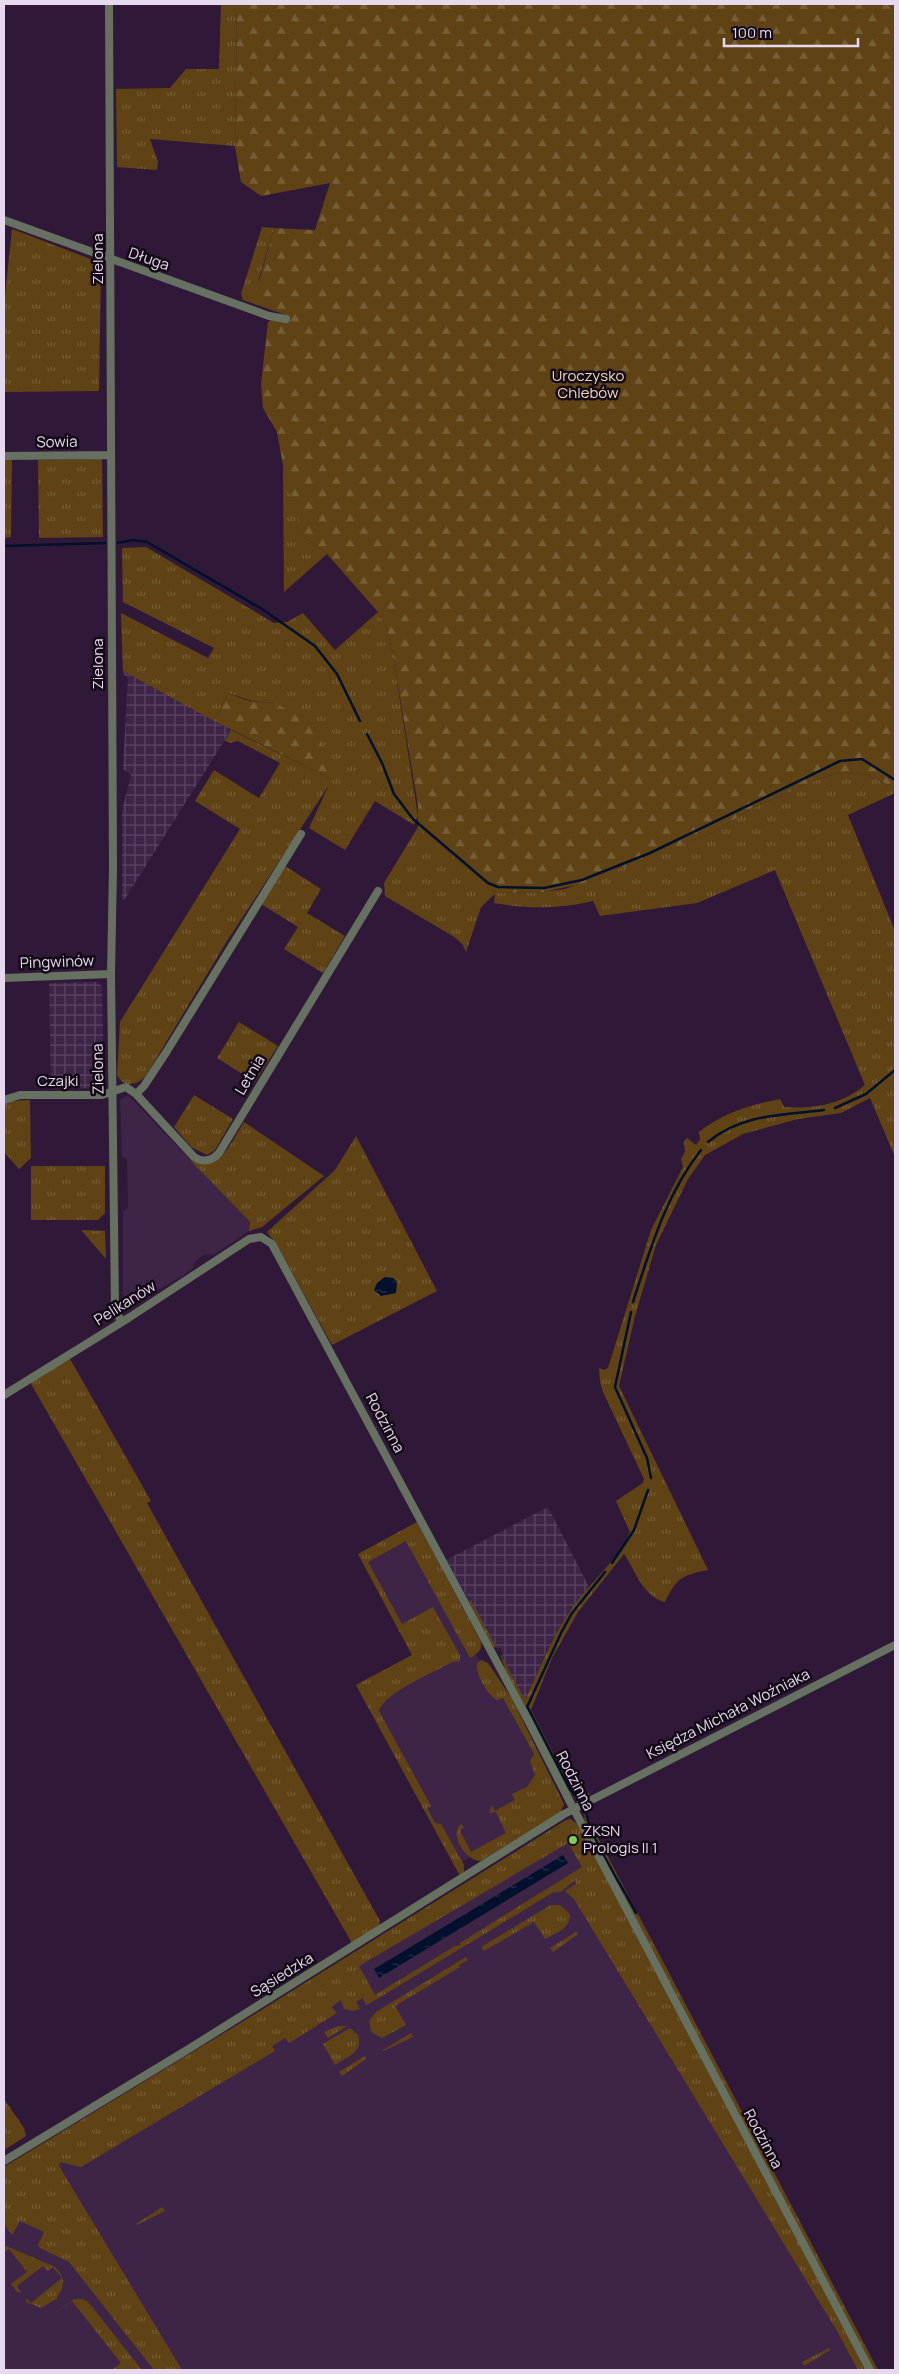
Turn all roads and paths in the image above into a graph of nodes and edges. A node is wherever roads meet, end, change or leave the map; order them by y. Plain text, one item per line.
1 (109, 4) edge
2 (4, 220) edge
3 (112, 260) junction
4 (286, 319) dead end
5 (112, 455) junction
6 (4, 456) edge
7 (301, 834) dead end
8 (378, 891) dead end
9 (111, 974) junction
10 (4, 978) edge
11 (112, 1091) junction
12 (136, 1094) junction
13 (4, 1100) edge
14 (261, 1237) joint
15 (121, 1322) junction
16 (4, 1395) edge
17 (895, 1645) edge
18 (573, 1809) junction
19 (4, 2161) edge
20 (870, 2370) edge

1 - 3 street, Zielona
2 - 3 street, Długa
3 - 4 street, Długa
3 - 5 street, Zielona
5 - 6 street, Sowia
5 - 9 street, Zielona
7 - 12 street
8 - 12 street, Letnia
9 - 10 street, Pingwinów
9 - 11 street, Zielona
11 - 12 street
11 - 13 street, Czajki
11 - 15 street, Zielona
14 - 15 street, Pelikanów
14 - 18 street, Rodzinna
15 - 16 street, Pelikanów
17 - 18 street, Księdza Michała Woźniaka
18 - 19 street, Sąsiedzka
18 - 20 street, Rodzinna

